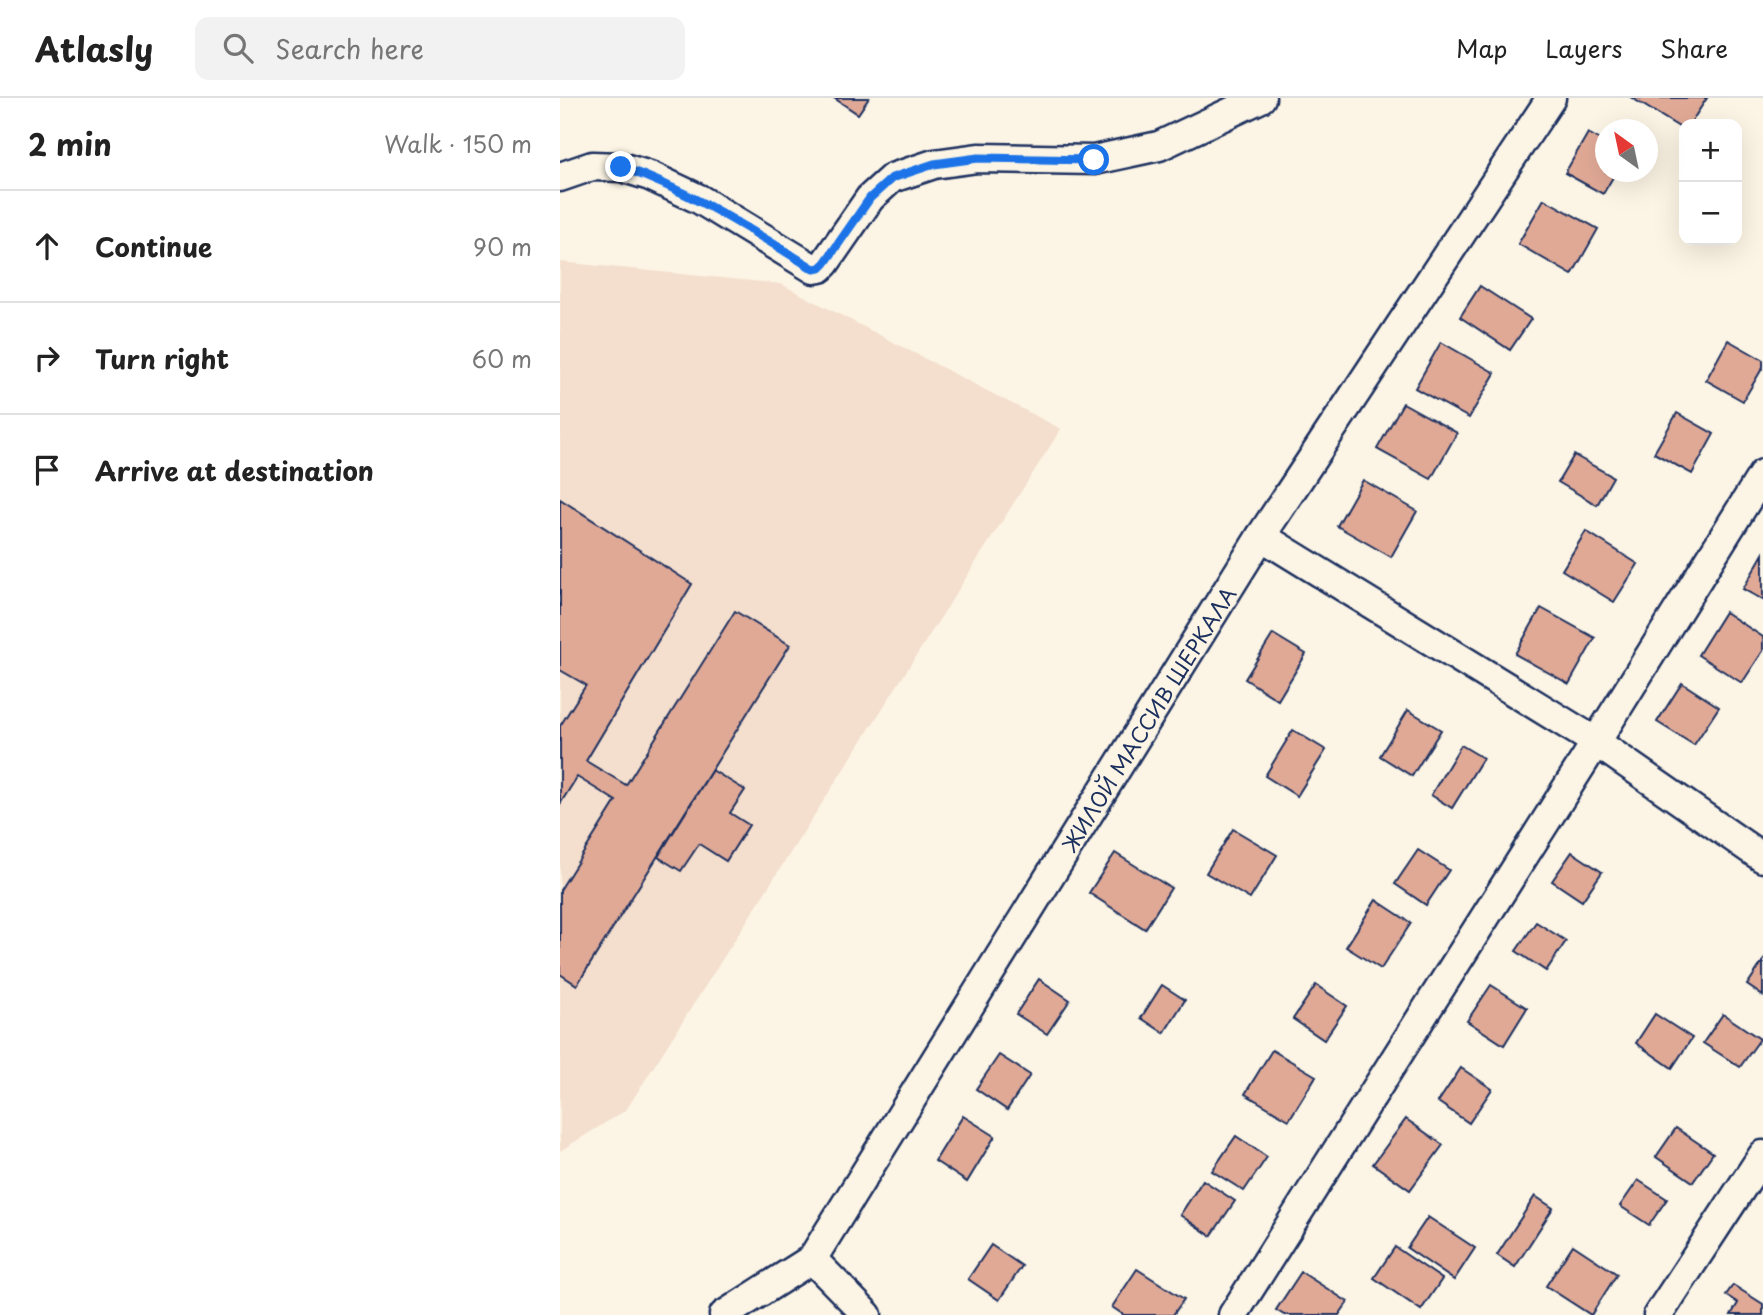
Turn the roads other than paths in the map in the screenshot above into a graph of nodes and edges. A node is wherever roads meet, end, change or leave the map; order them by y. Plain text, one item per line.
1 (1261, 98) edge
2 (1551, 98) edge
3 (560, 177) edge
4 (1763, 474) edge
5 (1261, 537) junction
6 (1597, 742) junction
7 (1763, 858) edge
8 (1763, 1155) edge
9 (812, 1259) junction
10 (724, 1315) edge
11 (867, 1315) edge
12 (1233, 1315) edge
13 (1658, 1315) edge

1 - 3 street
2 - 5 street, ЖИЛОЙ МАССИВ ШЕРКАЛА
4 - 6 street
5 - 6 street
5 - 9 street, ЖИЛОЙ МАССИВ ШЕРКАЛА
6 - 7 street
6 - 12 street
8 - 13 street
9 - 10 street, ЖИЛОЙ МАССИВ ШЕРКАЛА
9 - 11 street

